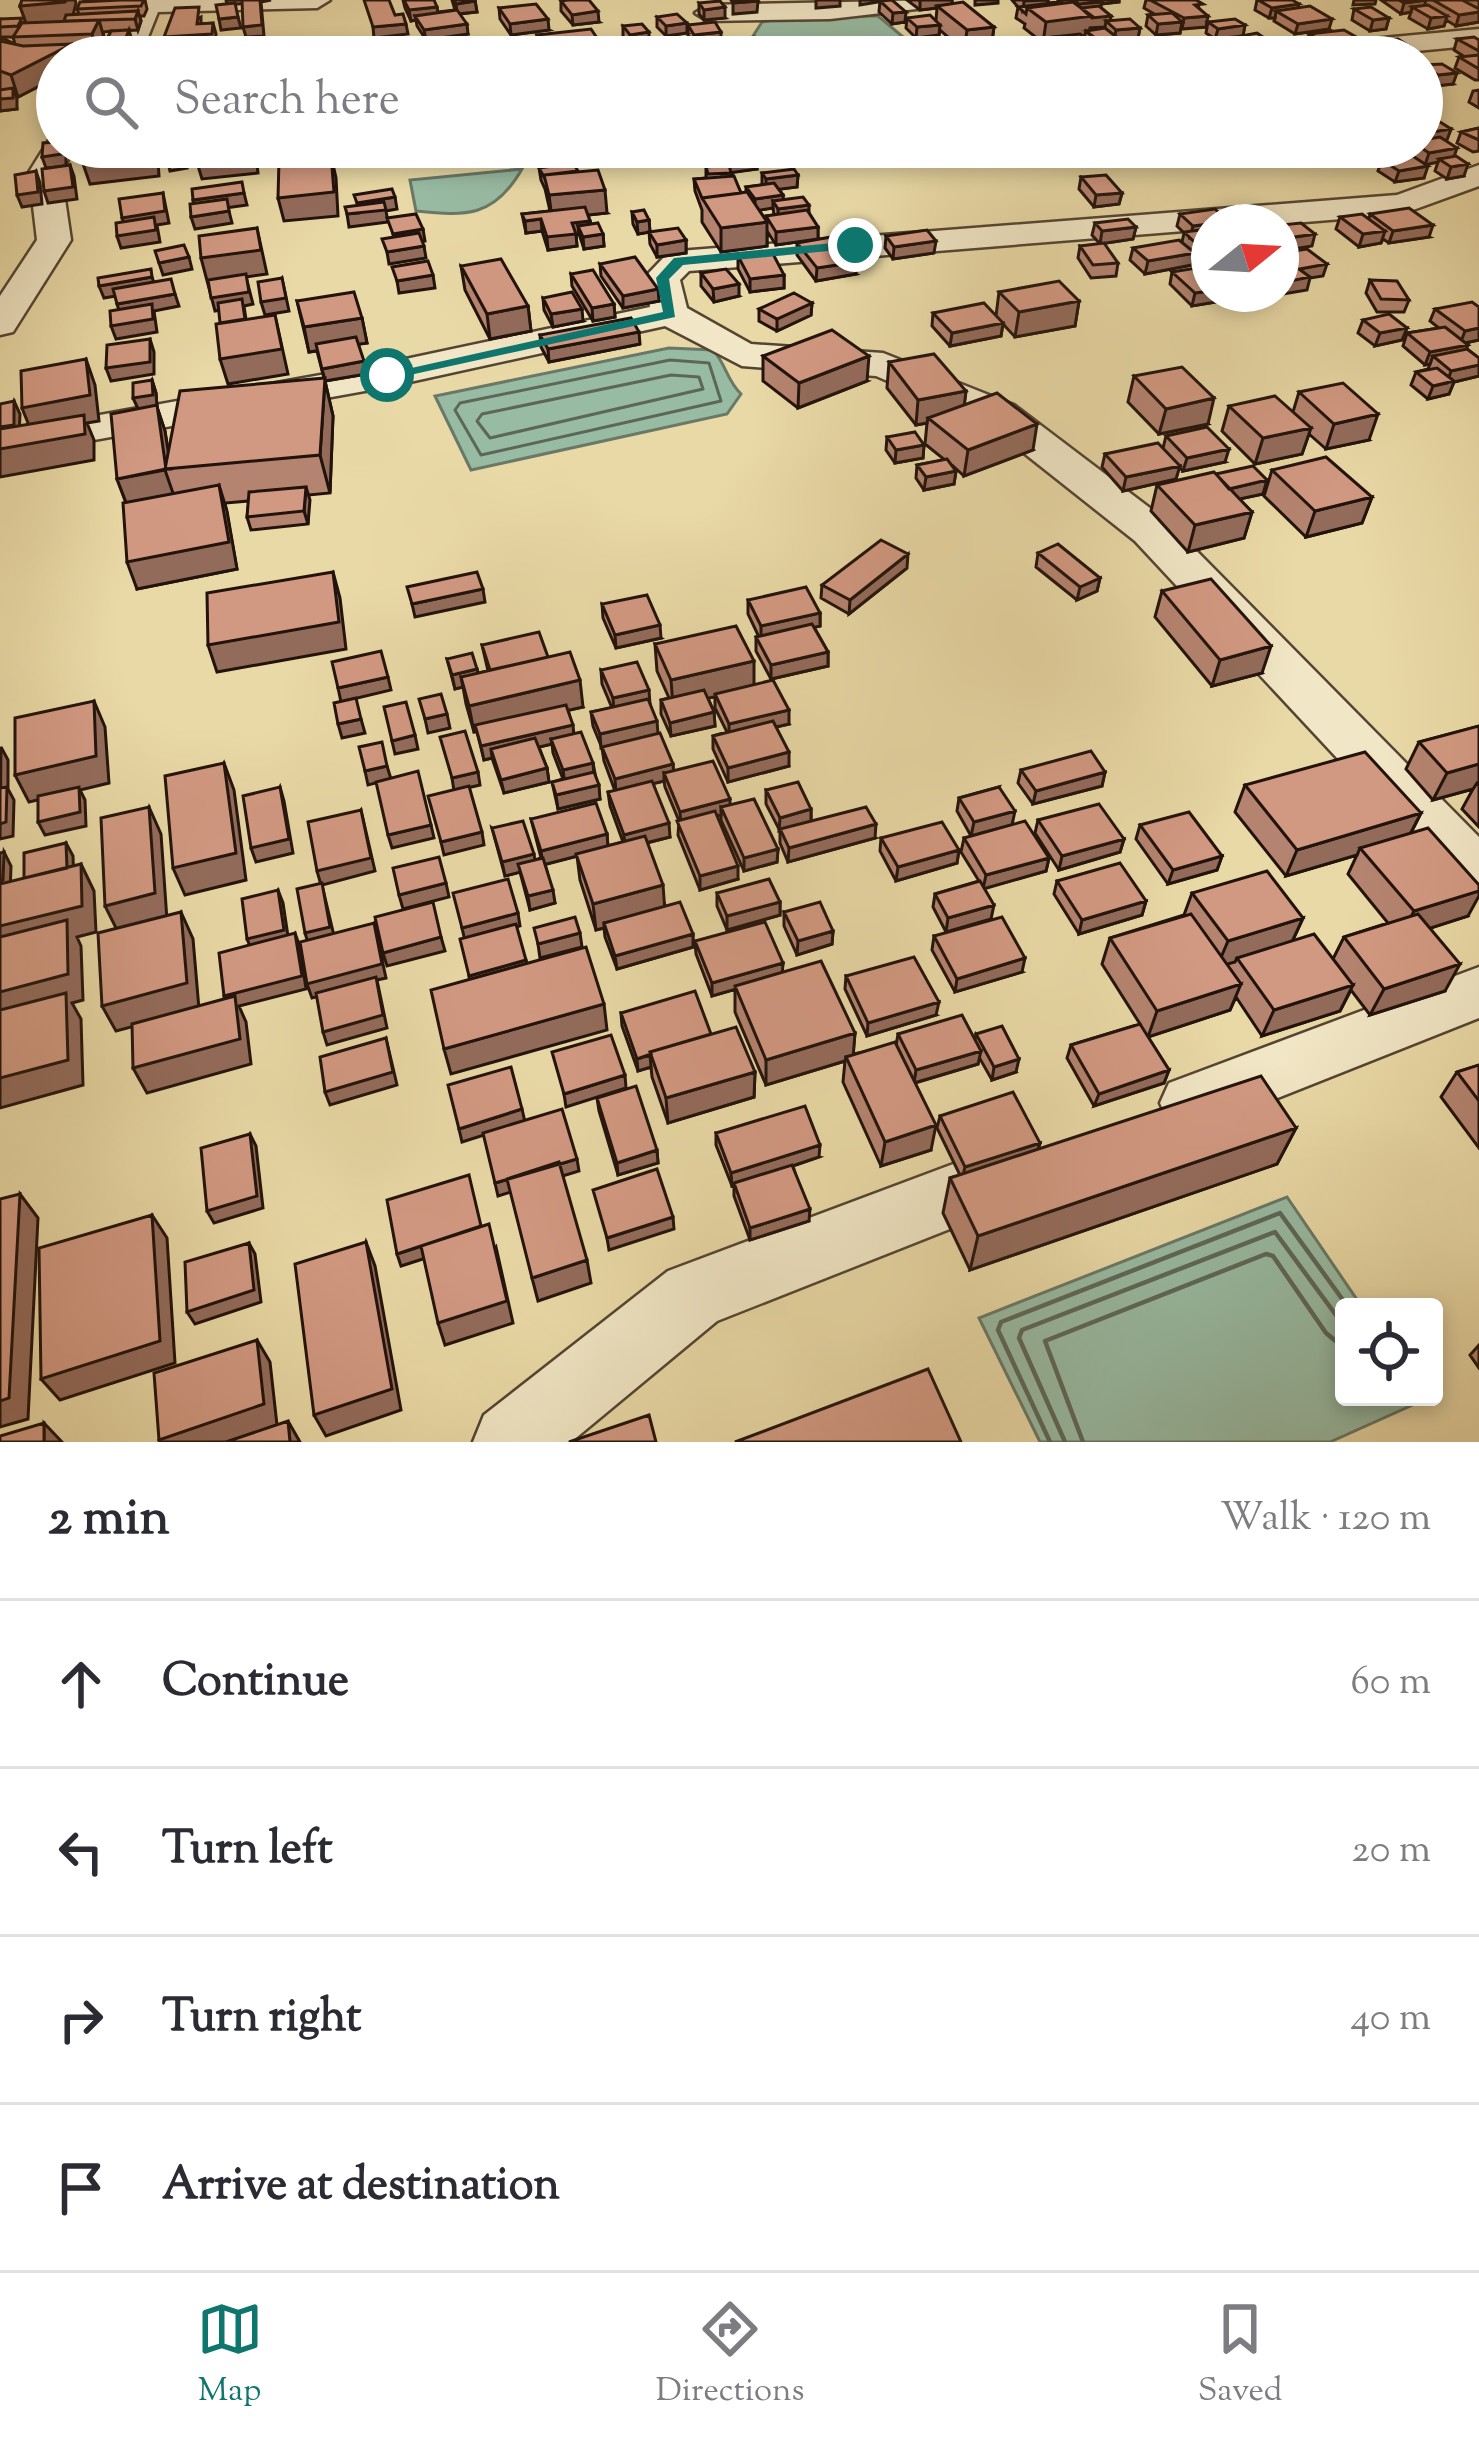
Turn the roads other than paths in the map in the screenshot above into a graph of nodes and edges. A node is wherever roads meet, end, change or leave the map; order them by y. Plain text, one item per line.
1 (317, 0) edge
2 (926, 0) edge
3 (149, 3) edge
4 (708, 13) edge
5 (1330, 27) edge
6 (135, 36) edge
7 (1342, 36) edge
8 (1479, 37) edge
9 (1443, 41) edge
10 (47, 168) edge
11 (1479, 175) edge
12 (670, 314) junction
13 (0, 324) edge
14 (0, 445) edge
15 (1479, 873) edge
16 (1479, 992) edge
17 (1130, 1127) edge
18 (1064, 1152) edge
19 (511, 1442) edge

1 - 3 street
2 - 4 street
3 - 6 street
5 - 7 street
8 - 9 street
10 - 13 street
11 - 12 street
12 - 14 street
12 - 15 street
16 - 17 street
18 - 19 street

